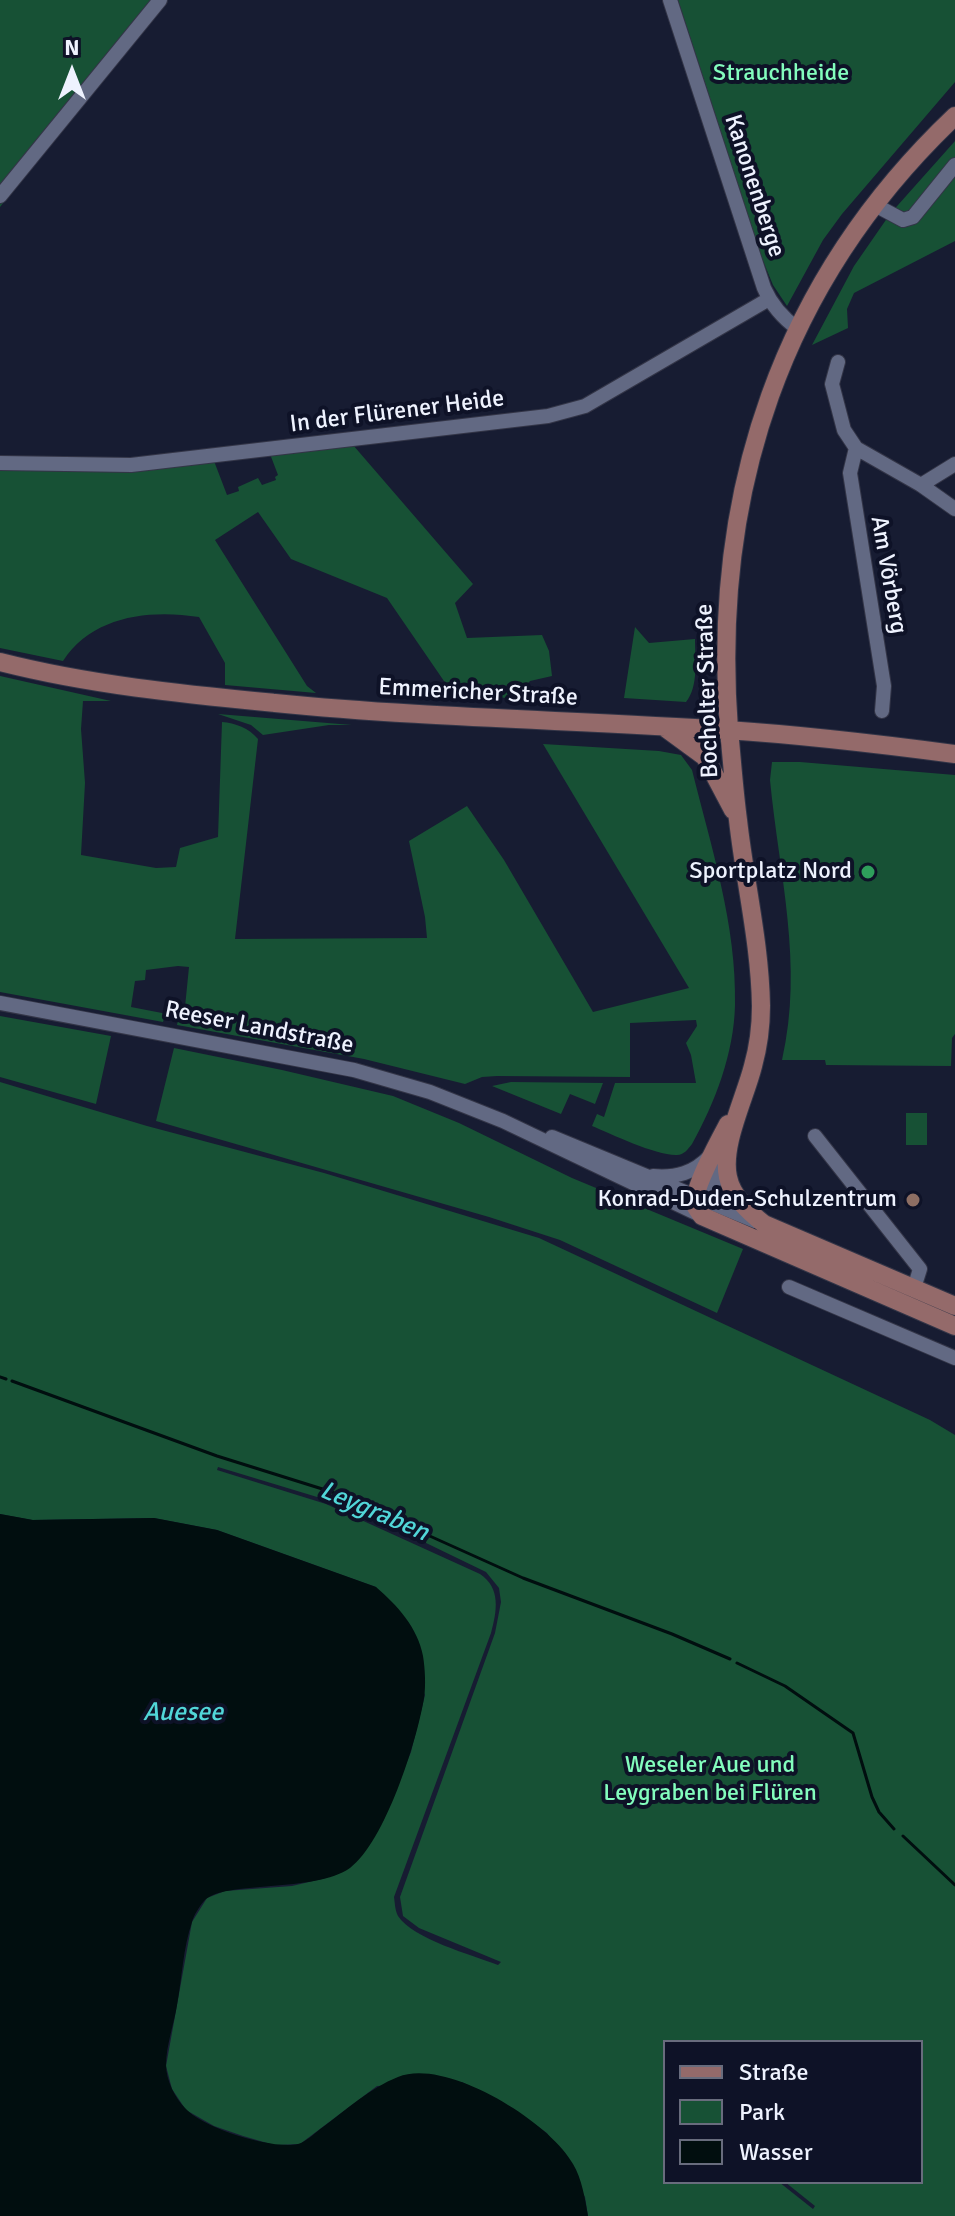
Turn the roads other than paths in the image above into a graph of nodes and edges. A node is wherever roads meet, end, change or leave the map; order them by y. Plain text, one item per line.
1 (160, 0) edge
2 (670, 0) edge
3 (955, 116) edge
4 (955, 165) edge
5 (0, 196) edge
6 (875, 205) junction
7 (769, 299) junction
8 (798, 329) junction
9 (838, 362) dead end
10 (856, 448) junction
11 (0, 463) edge
12 (955, 464) edge
13 (921, 485) junction
14 (955, 509) edge
15 (0, 662) edge
16 (882, 711) dead end
17 (664, 726) junction
18 (729, 730) junction
19 (955, 754) edge
20 (737, 819) junction
21 (0, 1003) edge
22 (503, 1121) junction
23 (815, 1136) dead end
24 (720, 1154) junction
25 (645, 1175) junction
26 (697, 1206) junction
27 (764, 1224) junction
28 (789, 1287) dead end
29 (914, 1288) junction
30 (955, 1306) edge
31 (955, 1326) edge
32 (955, 1358) edge

1 - 5 street
2 - 7 street, Kanonenberge
3 - 6 main road, Bocholter Straße
4 - 6 street
6 - 8 main road, Bocholter Straße
7 - 8 street, Kanonenberge
7 - 11 street, In der Flürener Heide
8 - 18 main road, Bocholter Straße
9 - 10 street
10 - 13 street
10 - 16 street, Am Vörberg
12 - 13 street
13 - 14 street
15 - 17 main road, Emmericher Straße
17 - 18 main road, Emmericher Straße
17 - 20 main road
18 - 19 main road, Emmericher Straße
18 - 20 main road, Bocholter Straße
20 - 24 main road, Bocholter Straße
21 - 22 street, Reeser Landstraße
22 - 25 street, Reeser Landstraße
22 - 26 street, Reeser Landstraße
23 - 29 street
24 - 25 street
24 - 26 main road, Bocholter Straße
24 - 27 main road
25 - 26 street, Reeser Landstraße
26 - 27 street, Reeser Landstraße
26 - 31 main road, Reeser Landstraße
27 - 29 main road, Reeser Landstraße
28 - 32 street
29 - 30 main road, Reeser Landstraße

